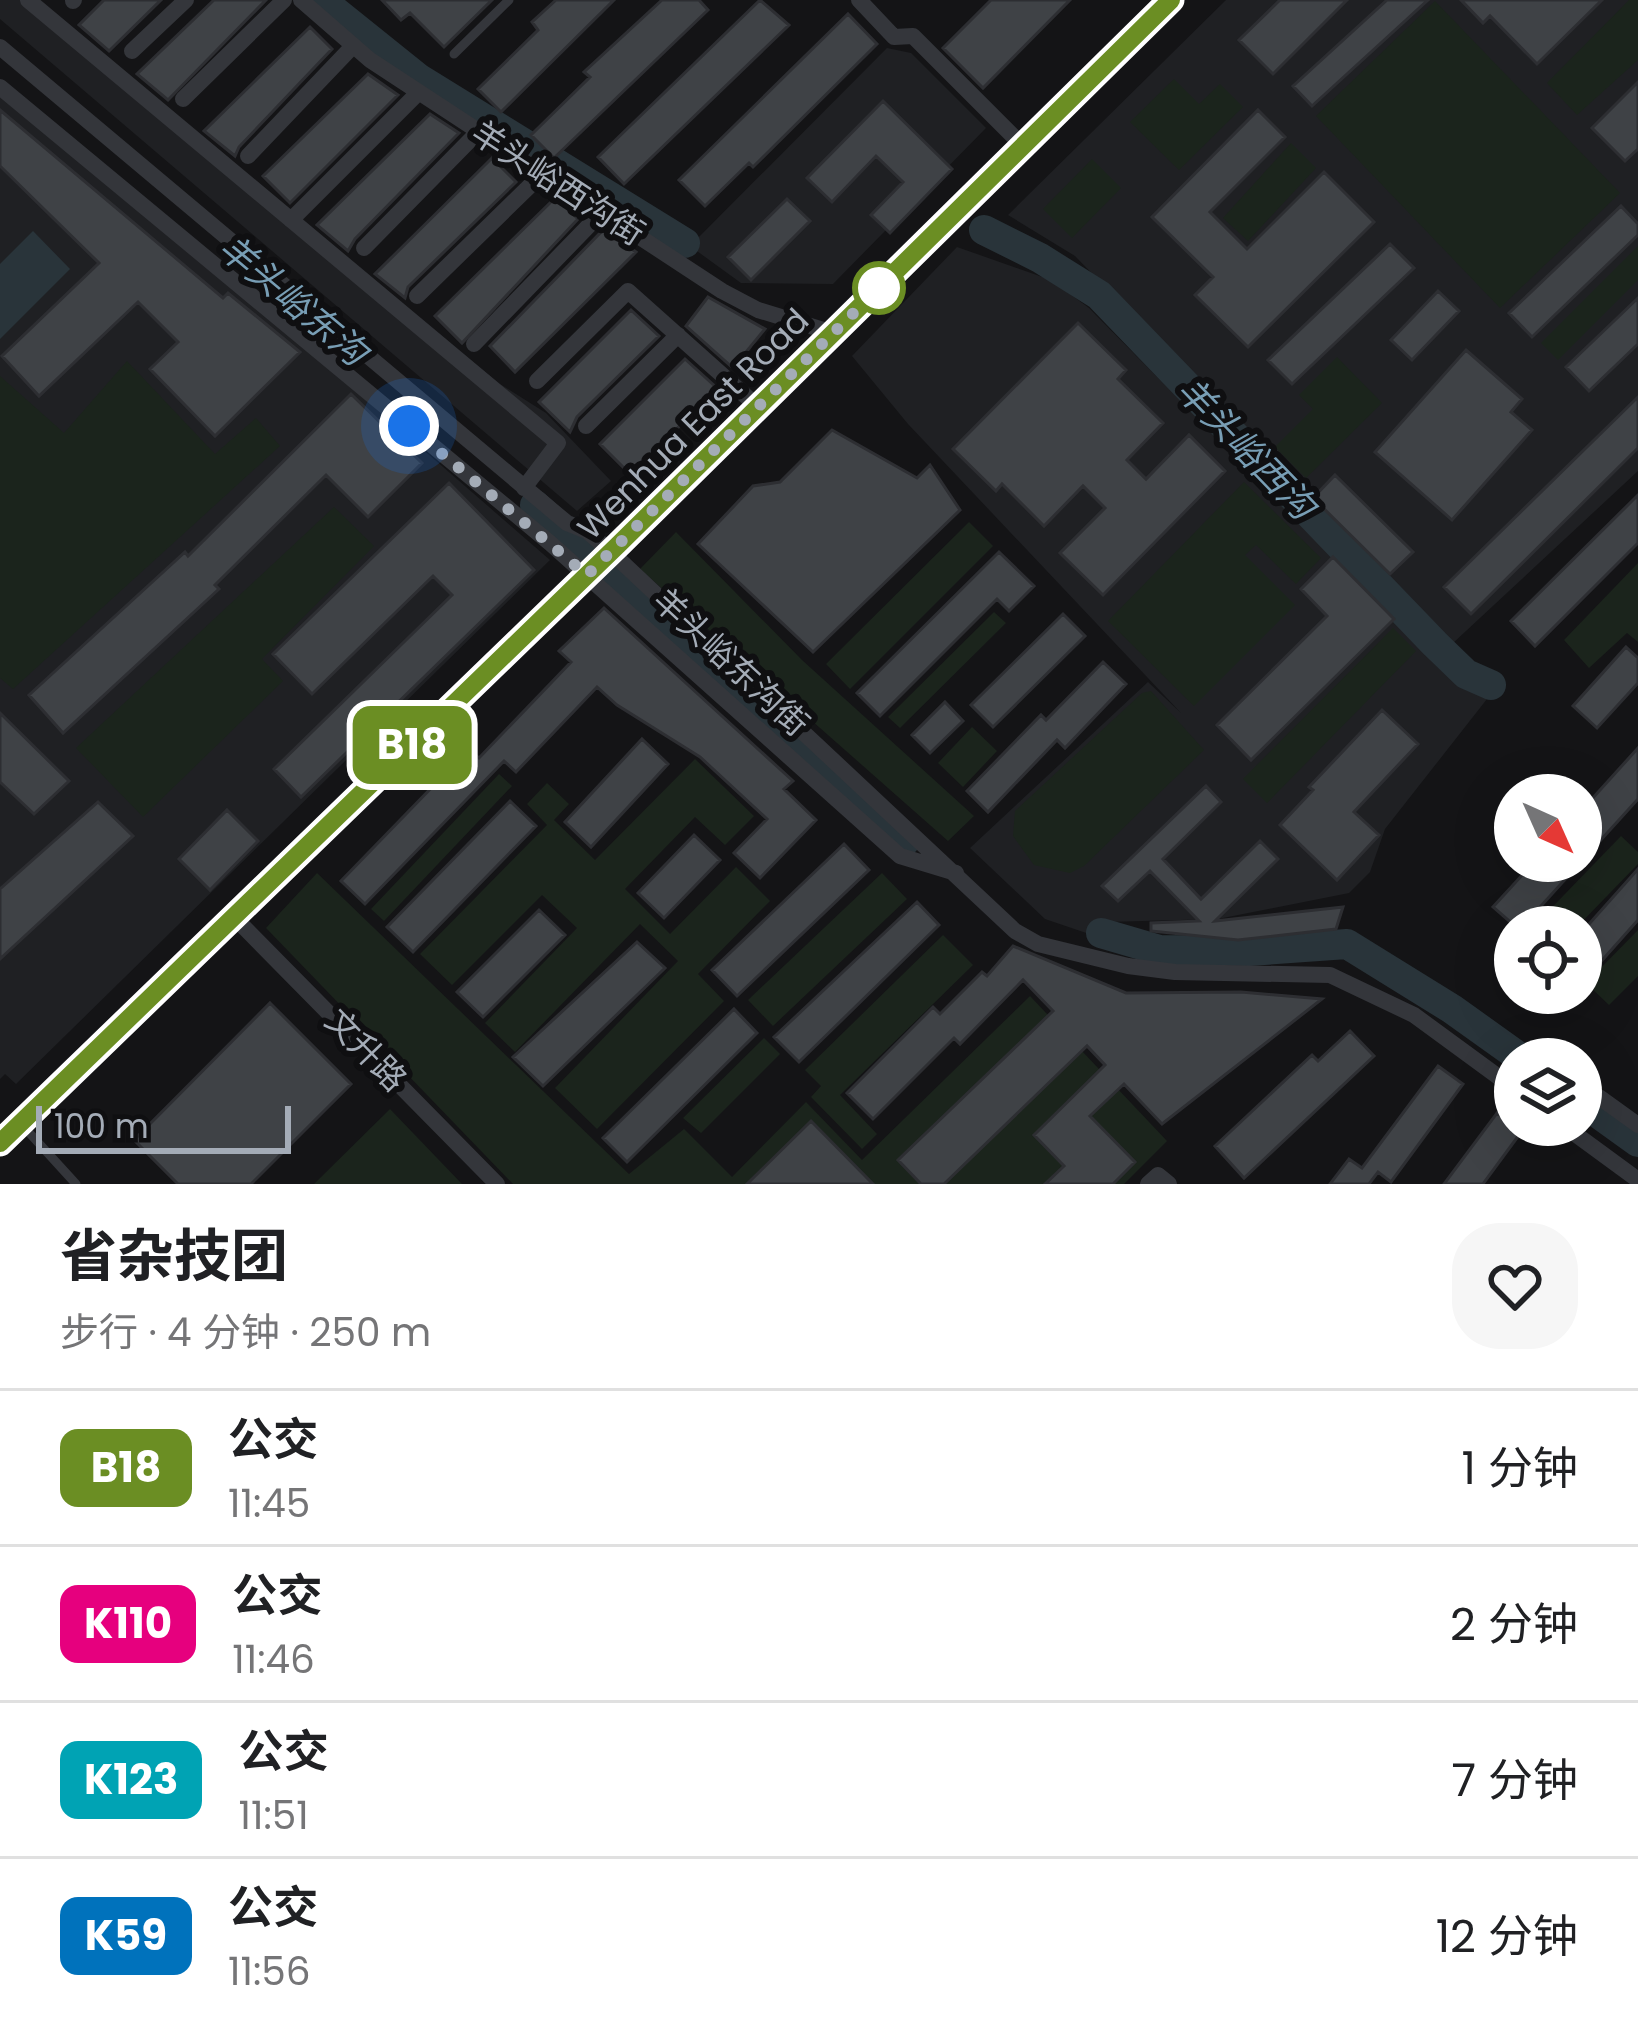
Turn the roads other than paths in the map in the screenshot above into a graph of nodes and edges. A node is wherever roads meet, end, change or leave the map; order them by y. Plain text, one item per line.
1 (28, 0) edge
2 (186, 0) edge
3 (284, 0) edge
4 (301, 0) edge
5 (508, 0) edge
6 (859, 0) edge
7 (1171, 0) edge
8 (353, 46) junction
9 (0, 47) edge
10 (132, 51) dead end
11 (454, 54) dead end
12 (46, 84) junction
13 (0, 87) edge
14 (419, 92) junction
15 (183, 99) dead end
16 (23, 106) junction
17 (479, 131) junction
18 (1023, 146) junction
19 (248, 156) dead end
20 (543, 173) junction
21 (602, 212) junction
22 (291, 220) junction
23 (364, 248) dead end
24 (417, 296) dead end
25 (833, 333) junction
26 (678, 335) junction
27 (474, 344) dead end
28 (537, 380) dead end
29 (758, 407) junction
30 (586, 427) dead end
31 (524, 488) junction
32 (611, 551) junction
33 (587, 575) junction
34 (956, 873) junction
35 (234, 917) junction
36 (1494, 1074) edge
37 (1602, 1098) edge
38 (21, 1123) junction
39 (1638, 1125) edge
40 (0, 1143) edge
41 (1592, 1146) edge
42 (1638, 1180) edge
43 (76, 1184) edge
44 (497, 1184) edge
45 (1148, 1184) edge
46 (1168, 1184) edge

1 - 22 street
2 - 10 street
3 - 15 street
4 - 8 street, 羊头峪西沟街
5 - 11 lane
6 - 18 street
7 - 18 main road, Wenhua East Road
8 - 14 street, 羊头峪西沟街
8 - 19 street
9 - 12 street, 羊头峪东沟街
12 - 16 street
12 - 31 street, 羊头峪东沟街
13 - 16 street, 羊头峪东沟街
14 - 17 street, 羊头峪西沟街
14 - 22 street
16 - 33 street, 羊头峪东沟街
17 - 20 street, 羊头峪西沟街
17 - 23 street
18 - 25 main road, Wenhua East Road
20 - 21 street, 羊头峪西沟街
20 - 24 street
21 - 25 street, 羊头峪西沟街
21 - 27 street
22 - 31 street
25 - 29 main road, Wenhua East Road
26 - 28 street
26 - 29 street
26 - 30 street
29 - 32 main road, Wenhua East Road
31 - 32 street, 羊头峪东沟街
32 - 33 main road, Wenhua East Road
32 - 34 street, 羊头峪东沟街
33 - 34 street, 羊头峪东沟街
33 - 35 main road, Wenhua East Road
34 - 36 street, 羊头峪东沟街
35 - 38 main road, Wenhua East Road
35 - 44 street, 文升路
37 - 39 street
38 - 40 main road, Wenhua East Road
38 - 43 lane
41 - 42 street
45 - 46 street

